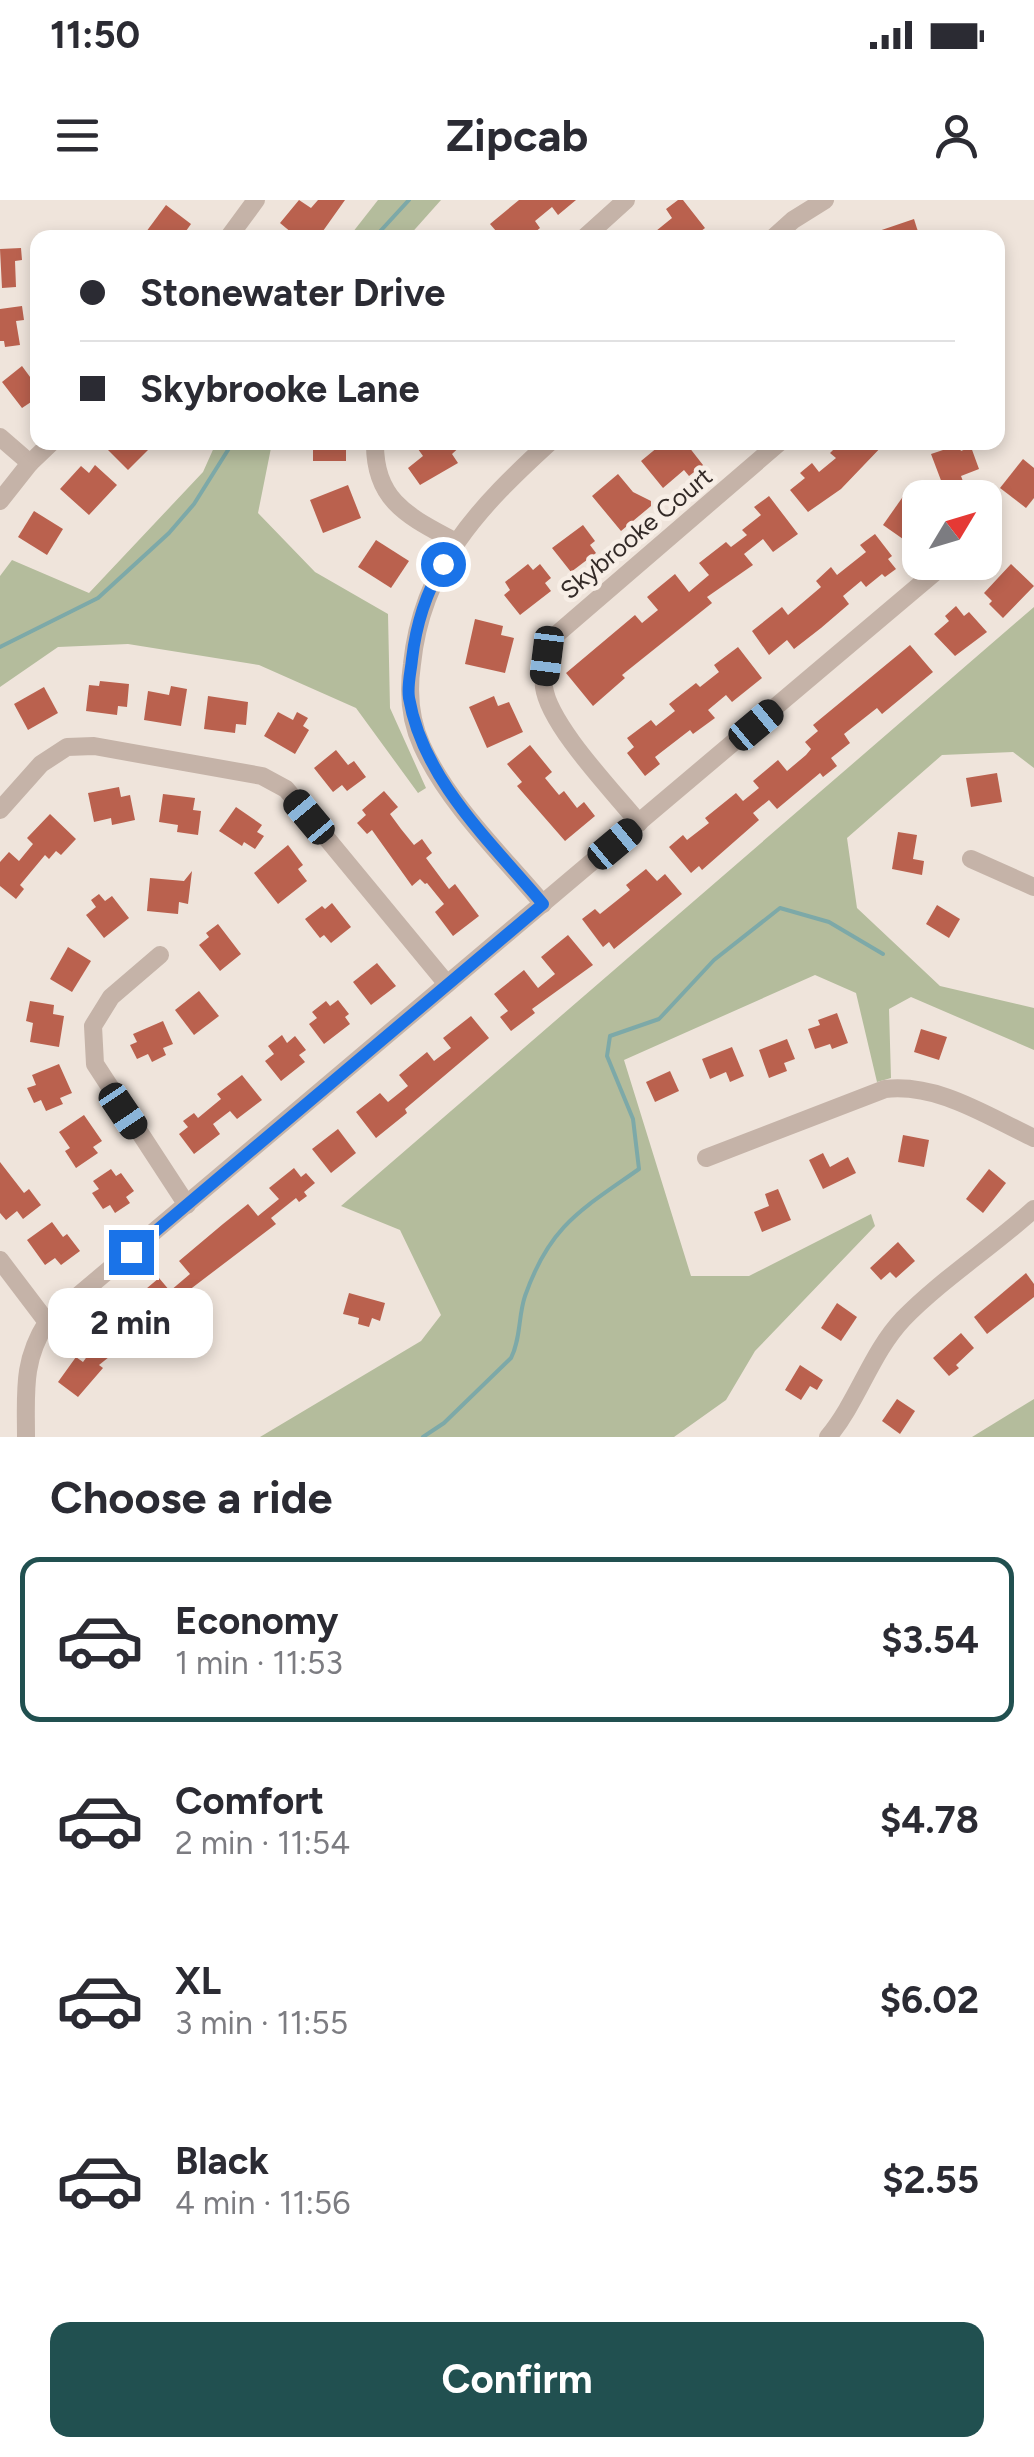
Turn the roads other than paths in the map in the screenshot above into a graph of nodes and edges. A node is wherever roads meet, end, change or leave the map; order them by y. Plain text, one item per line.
1 (626, 200) edge
2 (825, 200) edge
3 (246, 204) edge
4 (232, 230) edge
5 (593, 230) edge
6 (782, 230) edge
7 (0, 437) edge
8 (44, 450) edge
9 (375, 450) edge
10 (541, 450) edge
11 (771, 450) edge
12 (30, 463) junction
13 (0, 501) edge
14 (456, 542) junction
15 (931, 580) edge
16 (0, 810) edge
17 (639, 823) junction
18 (970, 859) dead end
19 (1034, 887) edge
20 (543, 904) junction
21 (160, 955) dead end
22 (447, 984) junction
23 (1034, 1138) edge
24 (706, 1158) dead end
25 (188, 1205) junction
26 (1034, 1209) edge
27 (0, 1260) edge
28 (47, 1322) junction
29 (26, 1437) edge
30 (828, 1437) edge

1 - 5 street
2 - 6 street
3 - 4 street
7 - 12 street
8 - 12 street
9 - 14 street
10 - 14 street
11 - 17 street, Skybrooke Court
12 - 13 street
14 - 20 street
15 - 17 street
16 - 22 street
17 - 20 street
18 - 19 street
20 - 22 street
21 - 25 street
22 - 25 street
23 - 24 street
25 - 28 street
26 - 30 street
27 - 28 street
28 - 29 street

